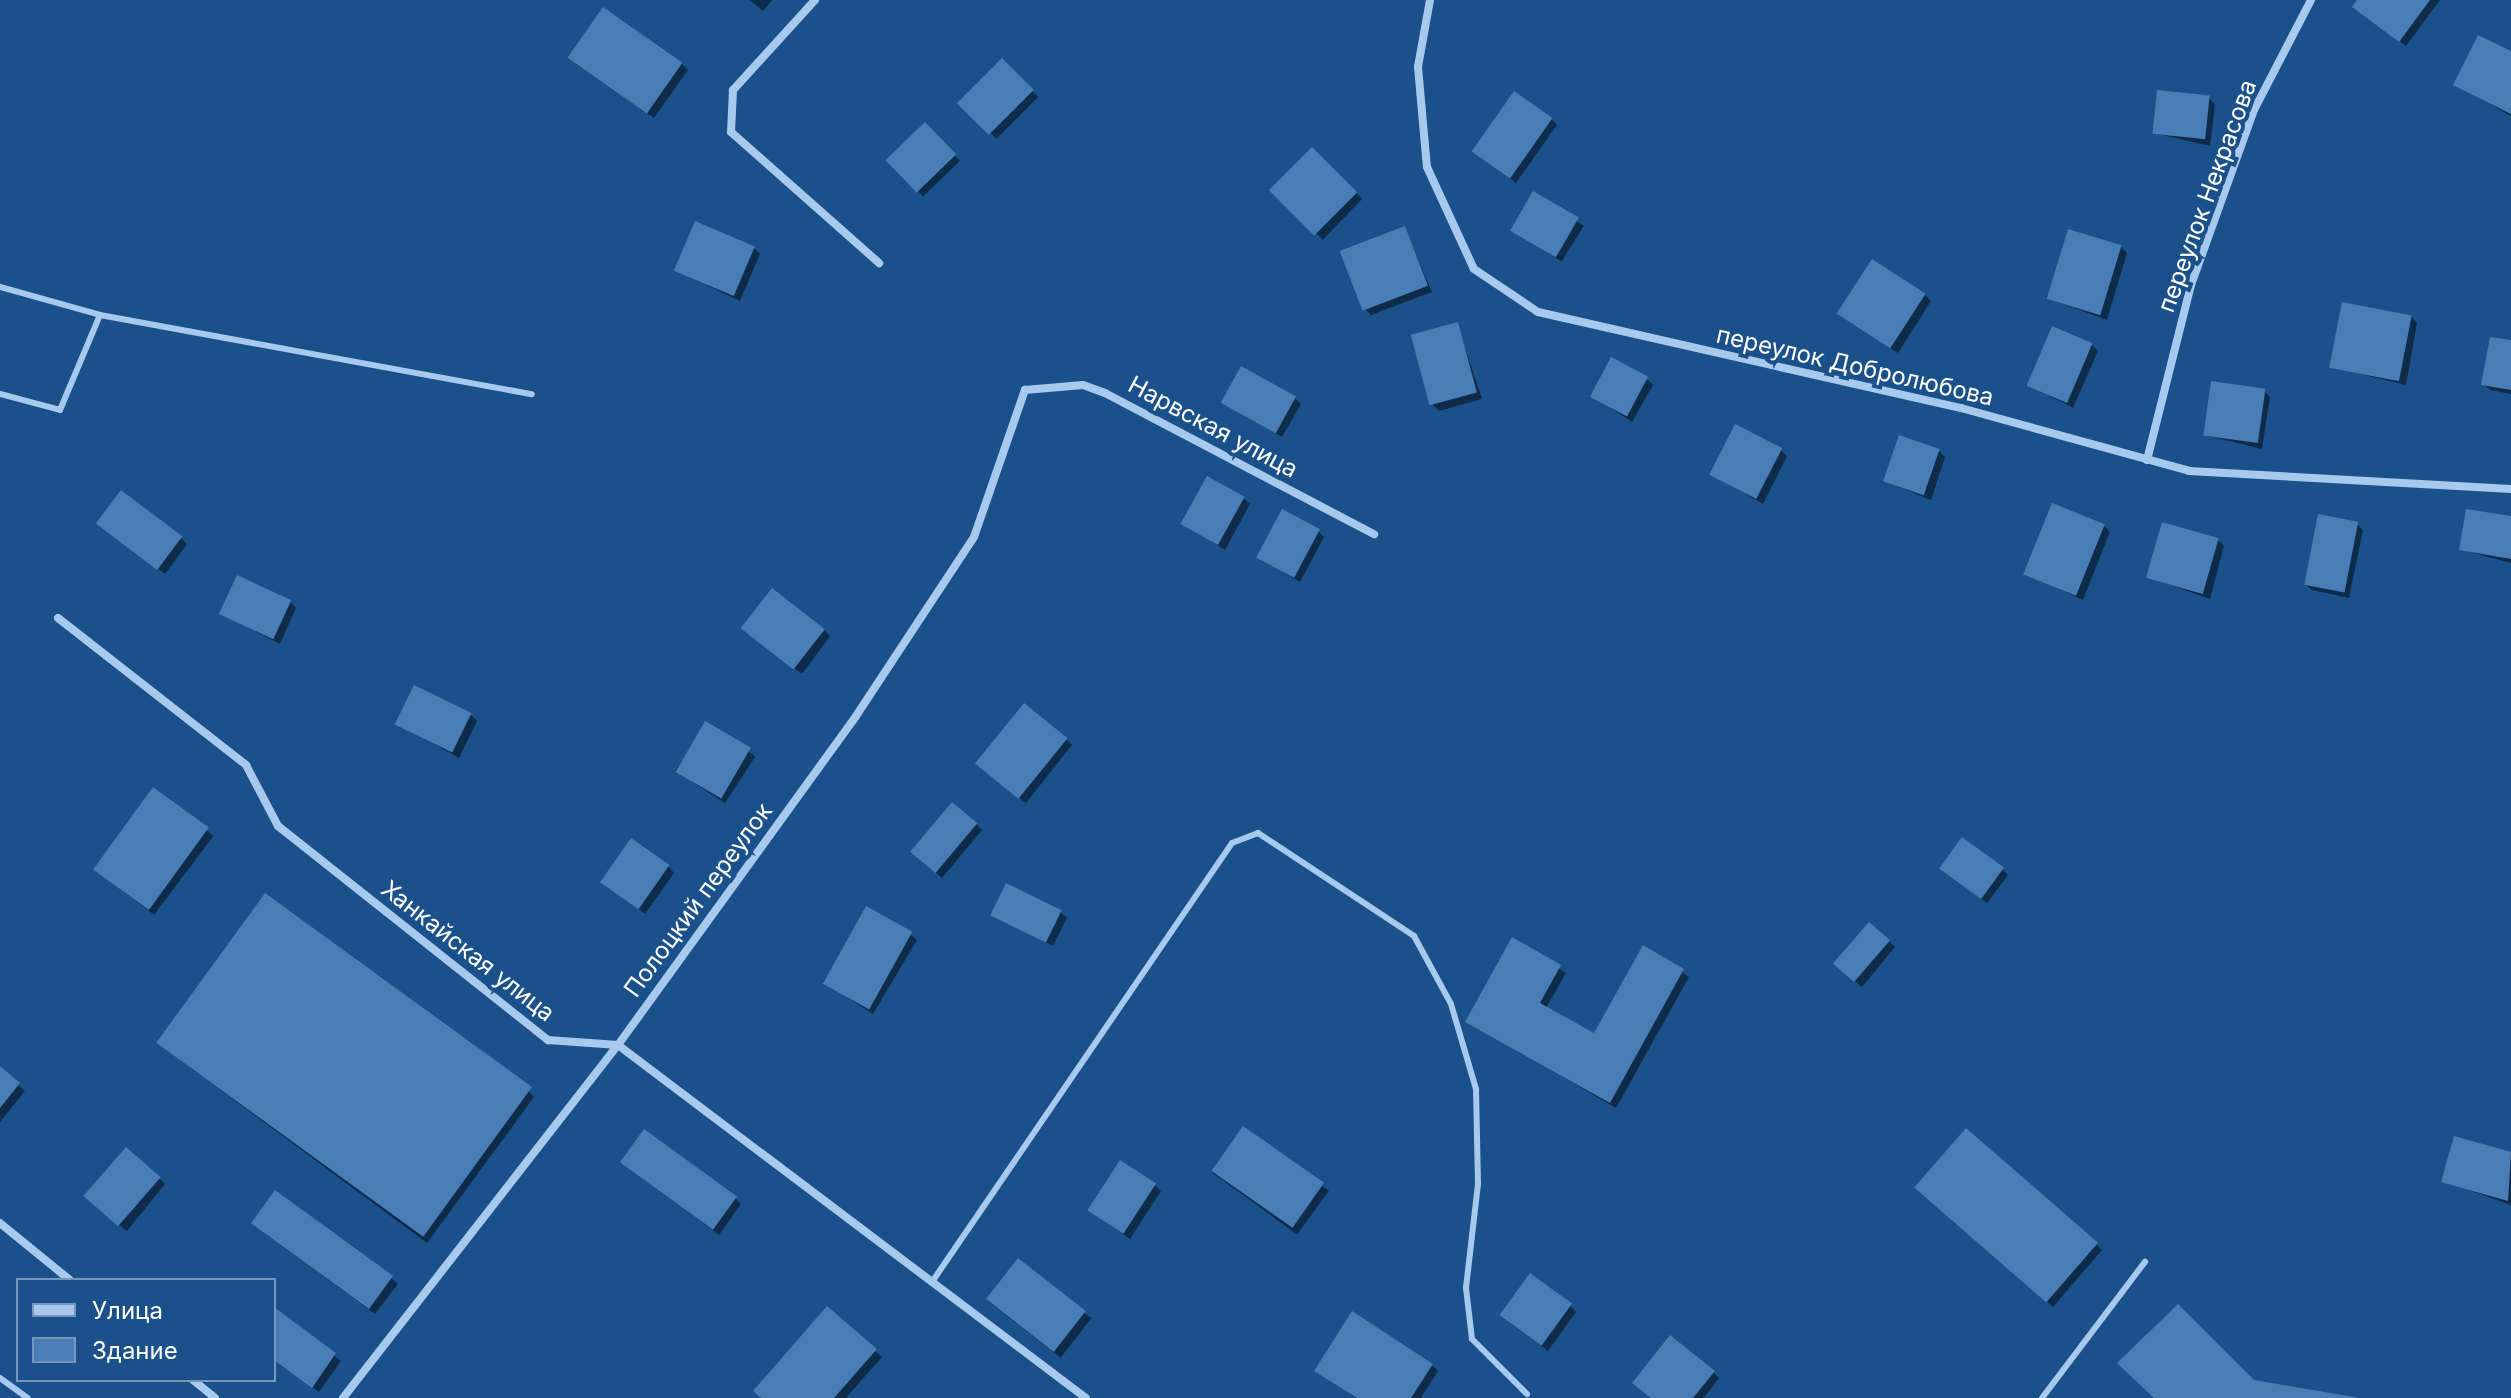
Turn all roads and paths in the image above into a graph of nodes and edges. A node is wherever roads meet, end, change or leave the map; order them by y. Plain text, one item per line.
1 (815, 0) edge
2 (2311, 0) edge
3 (1428, 4) edge
4 (879, 263) dead end
5 (0, 287) edge
6 (100, 315) junction
7 (1025, 390) joint
8 (0, 394) edge
9 (532, 394) dead end
10 (2147, 460) junction
11 (2511, 489) edge
12 (1374, 534) dead end
13 (58, 618) dead end
14 (618, 1045) junction
15 (0, 1223) edge
16 (2145, 1262) dead end
17 (68, 1278) edge
18 (934, 1279) junction
19 (0, 1378) edge
20 (195, 1382) edge
21 (1527, 1394) dead end
22 (28, 1398) edge
23 (215, 1398) edge
24 (343, 1398) edge
25 (1086, 1398) edge
26 (2042, 1398) edge

1 - 4 street
2 - 10 street, переулок Некрасова
3 - 10 street, переулок Добролюбова
5 - 6 lane
6 - 8 lane
6 - 9 lane
7 - 12 street, Нарвская улица
7 - 14 street, Полоцкий переулок
10 - 11 street, переулок Добролюбова
13 - 14 street, Ханкайская улица
14 - 18 street
14 - 24 street, Полоцкий переулок
15 - 17 street
16 - 26 lane
18 - 21 lane
18 - 25 street
19 - 22 lane
20 - 23 street

